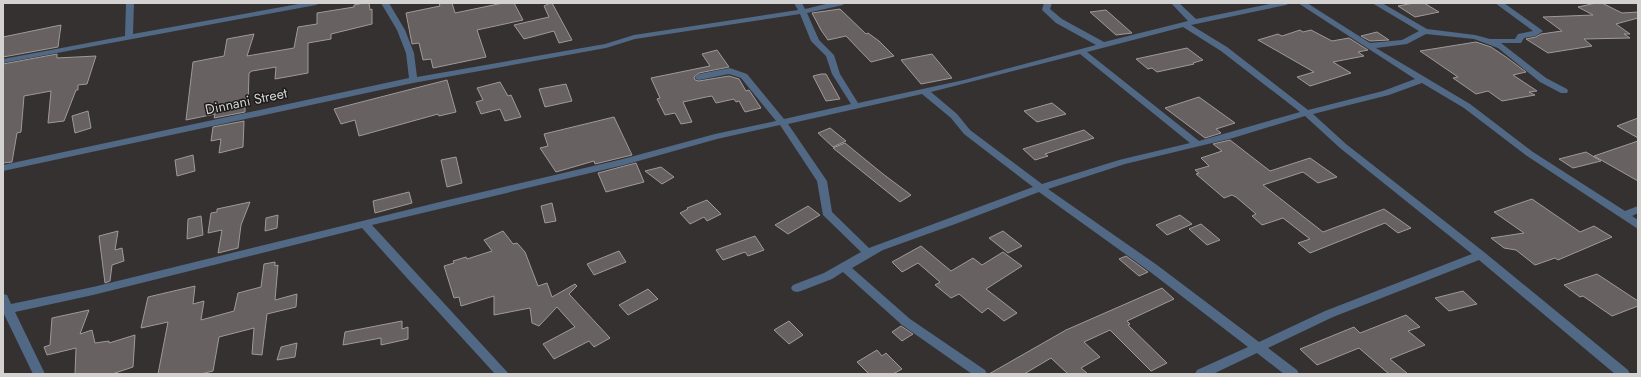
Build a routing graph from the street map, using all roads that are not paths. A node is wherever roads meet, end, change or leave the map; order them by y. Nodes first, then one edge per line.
1 (130, 3) edge
2 (316, 3) edge
3 (385, 3) edge
4 (798, 3) edge
5 (840, 3) edge
6 (1048, 3) edge
7 (1175, 3) edge
8 (1286, 3) edge
9 (1302, 3) edge
10 (1376, 3) edge
11 (1499, 3) edge
12 (801, 12) junction
13 (1189, 23) junction
14 (1425, 31) junction
15 (129, 36) junction
16 (1487, 41) junction
17 (1103, 45) junction
18 (1368, 46) junction
19 (1082, 52) junction
20 (3, 61) edge
21 (699, 77) dead end
22 (413, 80) junction
23 (1422, 80) junction
24 (924, 91) junction
25 (1564, 91) dead end
26 (856, 106) junction
27 (1307, 114) junction
28 (782, 122) junction
29 (1198, 144) junction
30 (3, 168) edge
31 (1040, 188) junction
32 (1638, 208) edge
33 (1624, 216) junction
34 (365, 224) junction
35 (1638, 226) edge
36 (868, 253) junction
37 (1480, 255) junction
38 (844, 267) junction
39 (797, 288) dead end
40 (5, 304) edge
41 (1256, 348) junction
42 (39, 374) edge
43 (503, 374) edge
44 (981, 374) edge
45 (1201, 374) edge
46 (1293, 374) edge
47 (1624, 374) edge

1 - 15 street
2 - 15 street
3 - 22 street
4 - 12 street
5 - 12 street, Dinnani Street
6 - 17 street
7 - 13 street
8 - 13 street
9 - 18 street
10 - 14 street
11 - 16 street
12 - 22 street, Dinnani Street
12 - 26 street
13 - 17 street
13 - 27 street
14 - 16 street
14 - 18 street
15 - 20 street
16 - 25 street
17 - 19 street
18 - 23 street
19 - 24 street
19 - 29 street
21 - 28 street
22 - 30 street, Dinnani Street
23 - 27 street
23 - 33 street
24 - 26 street
24 - 31 street
26 - 28 street
27 - 29 street
27 - 37 street
28 - 34 street
28 - 36 street
29 - 31 street
31 - 36 street
31 - 41 street
32 - 33 street
33 - 35 street
34 - 40 street
34 - 43 street
36 - 38 street
37 - 41 street
37 - 47 street
38 - 39 street
38 - 44 street
40 - 42 street
41 - 45 street
41 - 46 street

